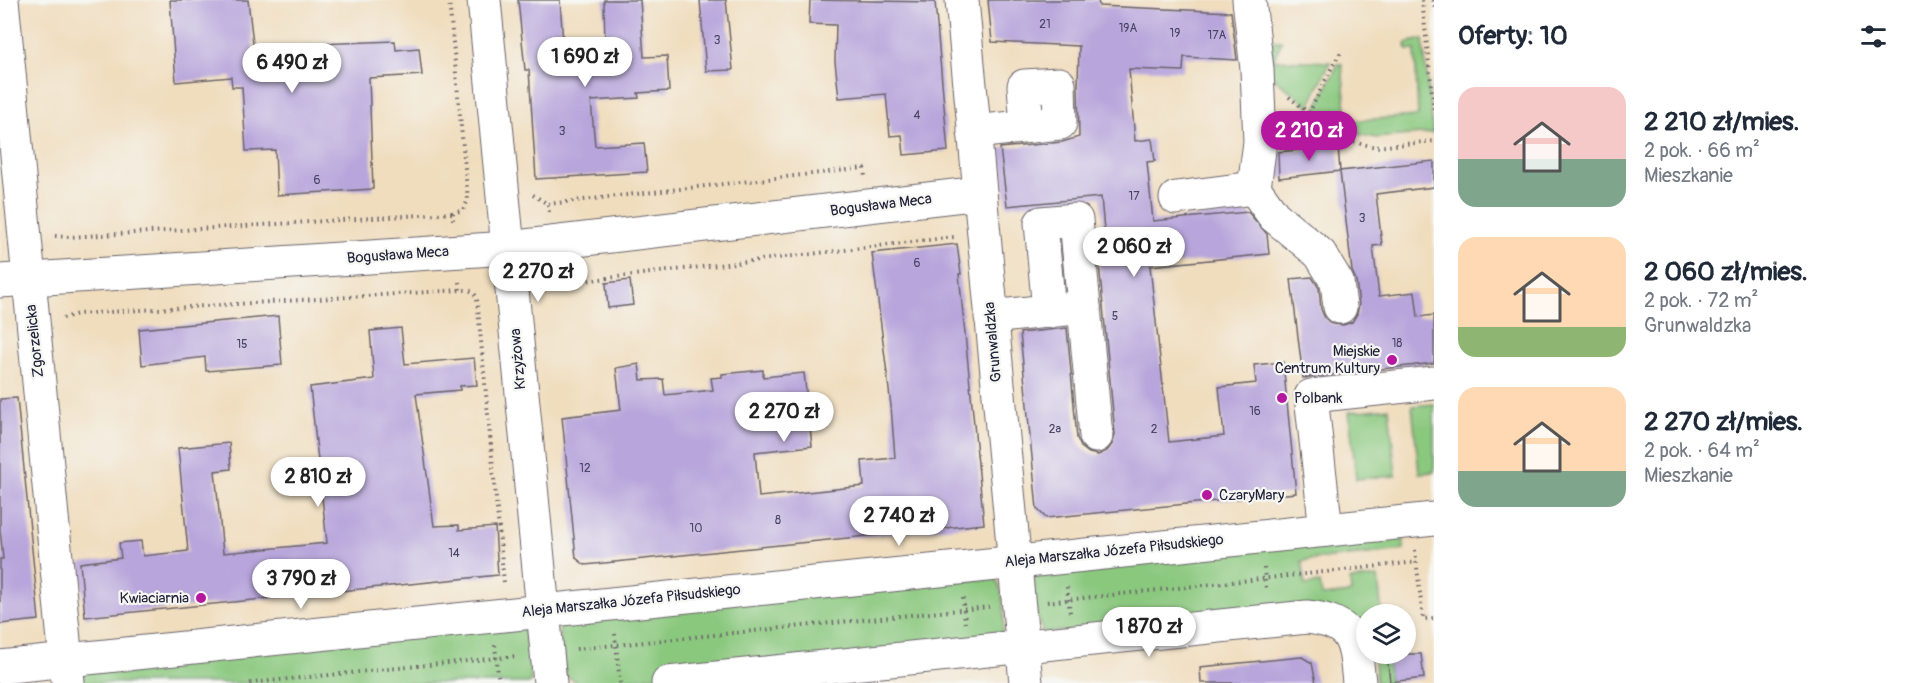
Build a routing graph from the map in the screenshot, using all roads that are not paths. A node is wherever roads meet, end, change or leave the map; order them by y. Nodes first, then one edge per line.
1 (2, 0) edge
2 (484, 0) edge
3 (962, 0) edge
4 (1249, 0) edge
5 (1027, 126) dead end
6 (974, 132) junction
7 (1254, 188) junction
8 (980, 193) junction
9 (1176, 198) dead end
10 (508, 248) junction
11 (14, 279) edge
12 (1084, 307) junction
13 (1340, 307) dead end
14 (1049, 311) junction
15 (991, 317) junction
16 (1434, 383) edge
17 (1096, 436) dead end
18 (1326, 530) junction
19 (1424, 530) edge
20 (1014, 561) junction
21 (542, 610) junction
22 (1022, 646) junction
23 (0, 667) edge
24 (548, 668) edge
25 (67, 672) edge
26 (668, 683) edge
27 (1026, 683) edge
28 (1359, 683) edge

1 - 11 street, Zgorzelicka
2 - 10 street, Krzyżowa
3 - 6 street, Grunwaldzka
4 - 7 street
5 - 6 street
6 - 8 street, Grunwaldzka
7 - 9 street
7 - 13 street
8 - 10 street, Bogusława Meca
8 - 15 street, Grunwaldzka
10 - 11 street, Bogusława Meca
10 - 21 street, Krzyżowa
11 - 25 street, Zgorzelicka
12 - 14 street
12 - 14 street
12 - 17 street
14 - 15 street
15 - 20 street, Grunwaldzka
16 - 18 street
18 - 19 street, Aleja Marszałka Józefa Piłsudskiego
18 - 20 street, Aleja Marszałka Józefa Piłsudskiego
20 - 21 street, Aleja Marszałka Józefa Piłsudskiego
20 - 22 street, Grunwaldzka
21 - 24 street, Krzyżowa
21 - 25 street, Aleja Marszałka Józefa Piłsudskiego
22 - 26 street
22 - 27 street, Grunwaldzka
22 - 28 street
23 - 25 street, Aleja Marszałka Józefa Piłsudskiego

